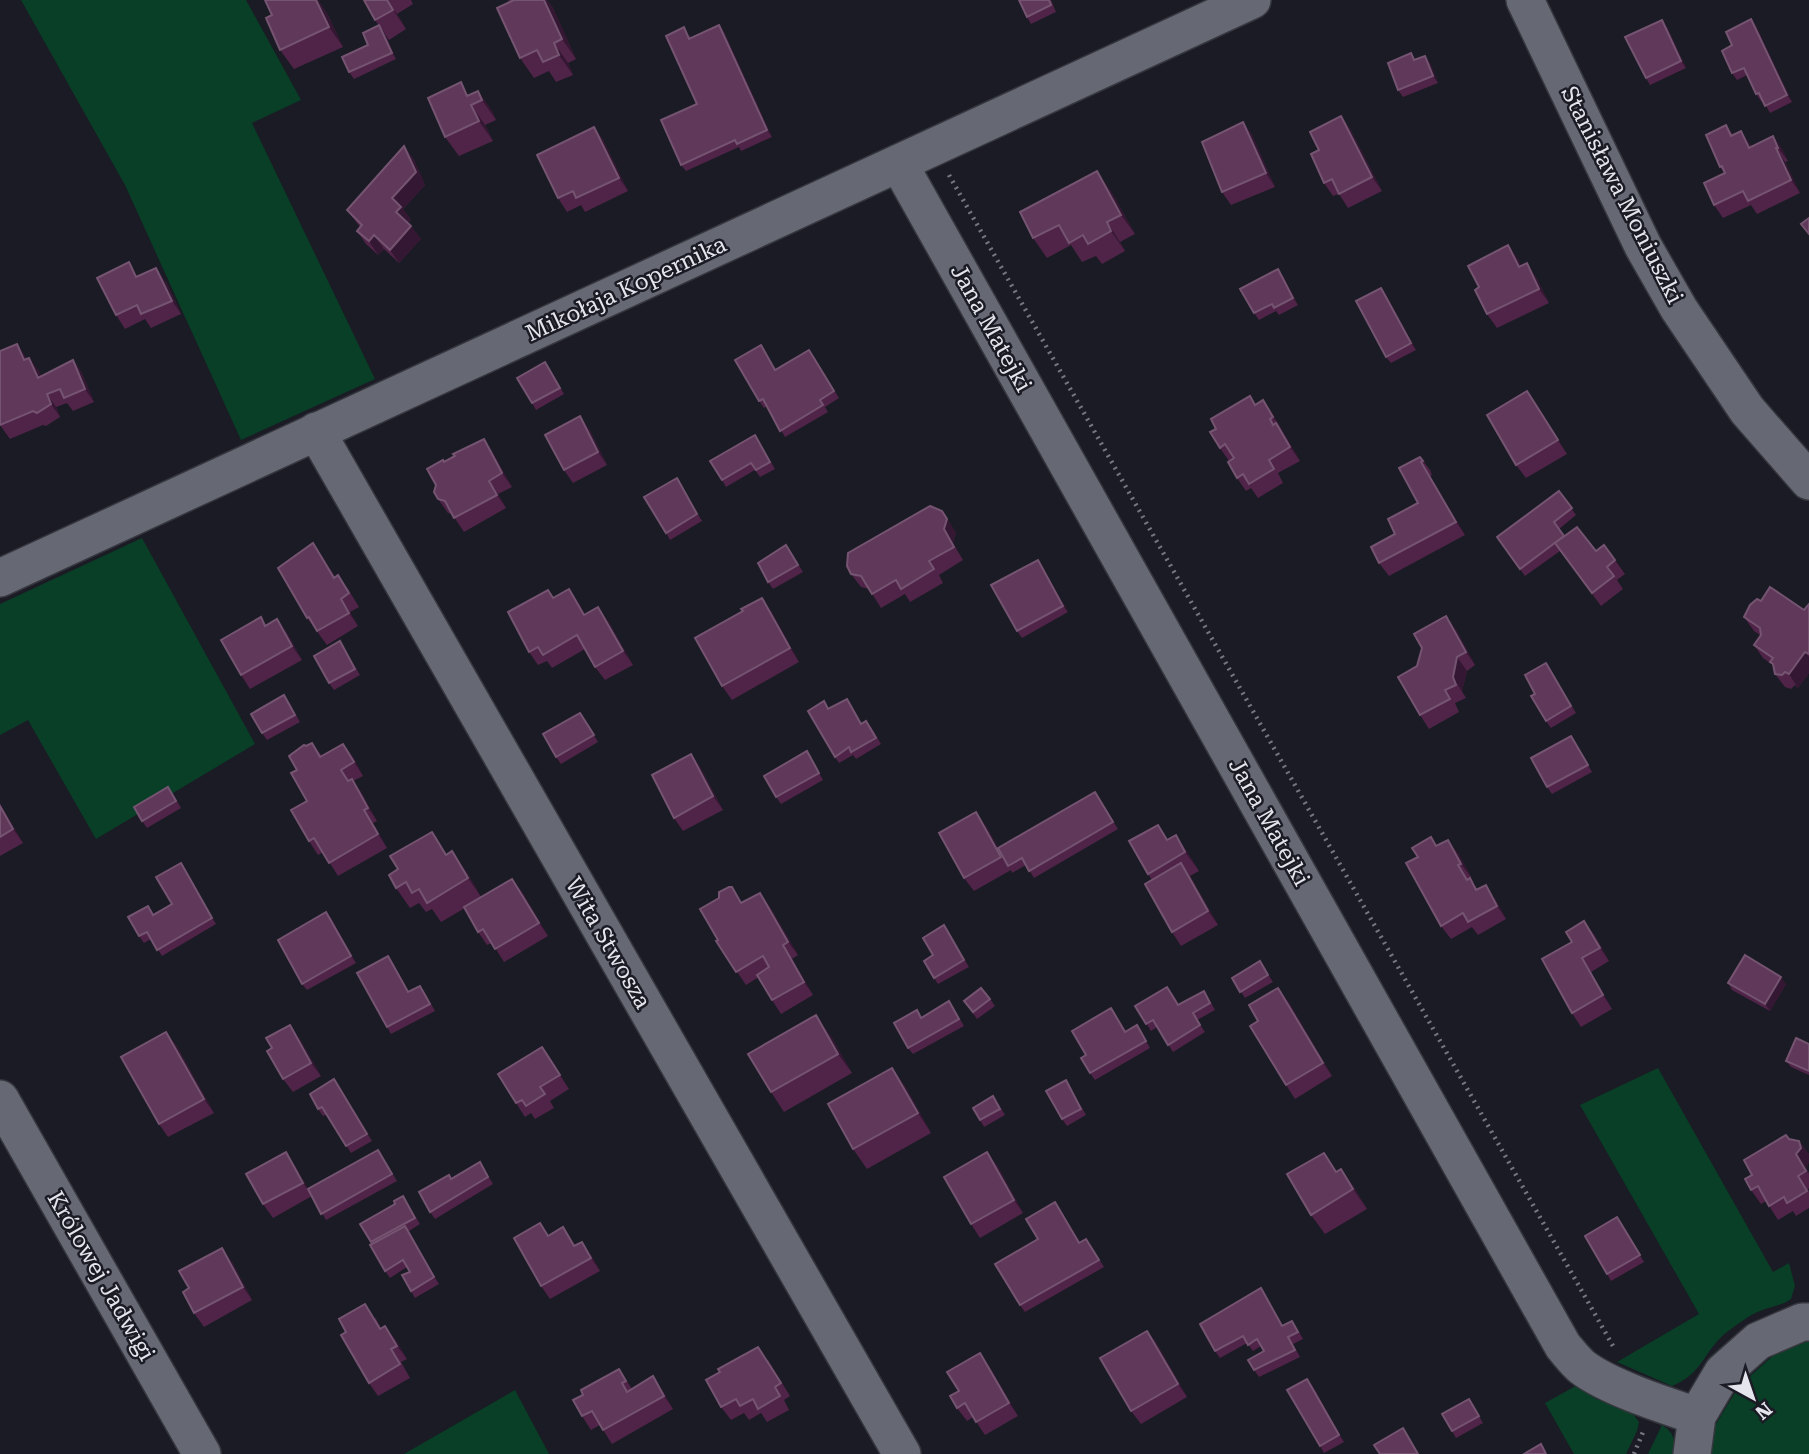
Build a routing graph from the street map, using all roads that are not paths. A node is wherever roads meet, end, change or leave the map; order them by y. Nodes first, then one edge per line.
1 (1252, 0) edge
2 (1525, 0) edge
3 (899, 164) junction
4 (316, 431) junction
5 (1809, 481) edge
6 (0, 578) edge
7 (0, 1099) edge
8 (1809, 1322) edge
9 (1697, 1416) junction
10 (202, 1454) edge
11 (901, 1454) edge
12 (1692, 1454) edge

1 - 3 street, Mikołaja Kopernika
2 - 5 street, Stanisława Moniuszki
3 - 4 street, Mikołaja Kopernika
3 - 9 street, Jana Matejki
4 - 6 street, Mikołaja Kopernika
4 - 11 street, Wita Stwosza
7 - 10 street, Królowej Jadwigi
8 - 9 street
9 - 12 street

